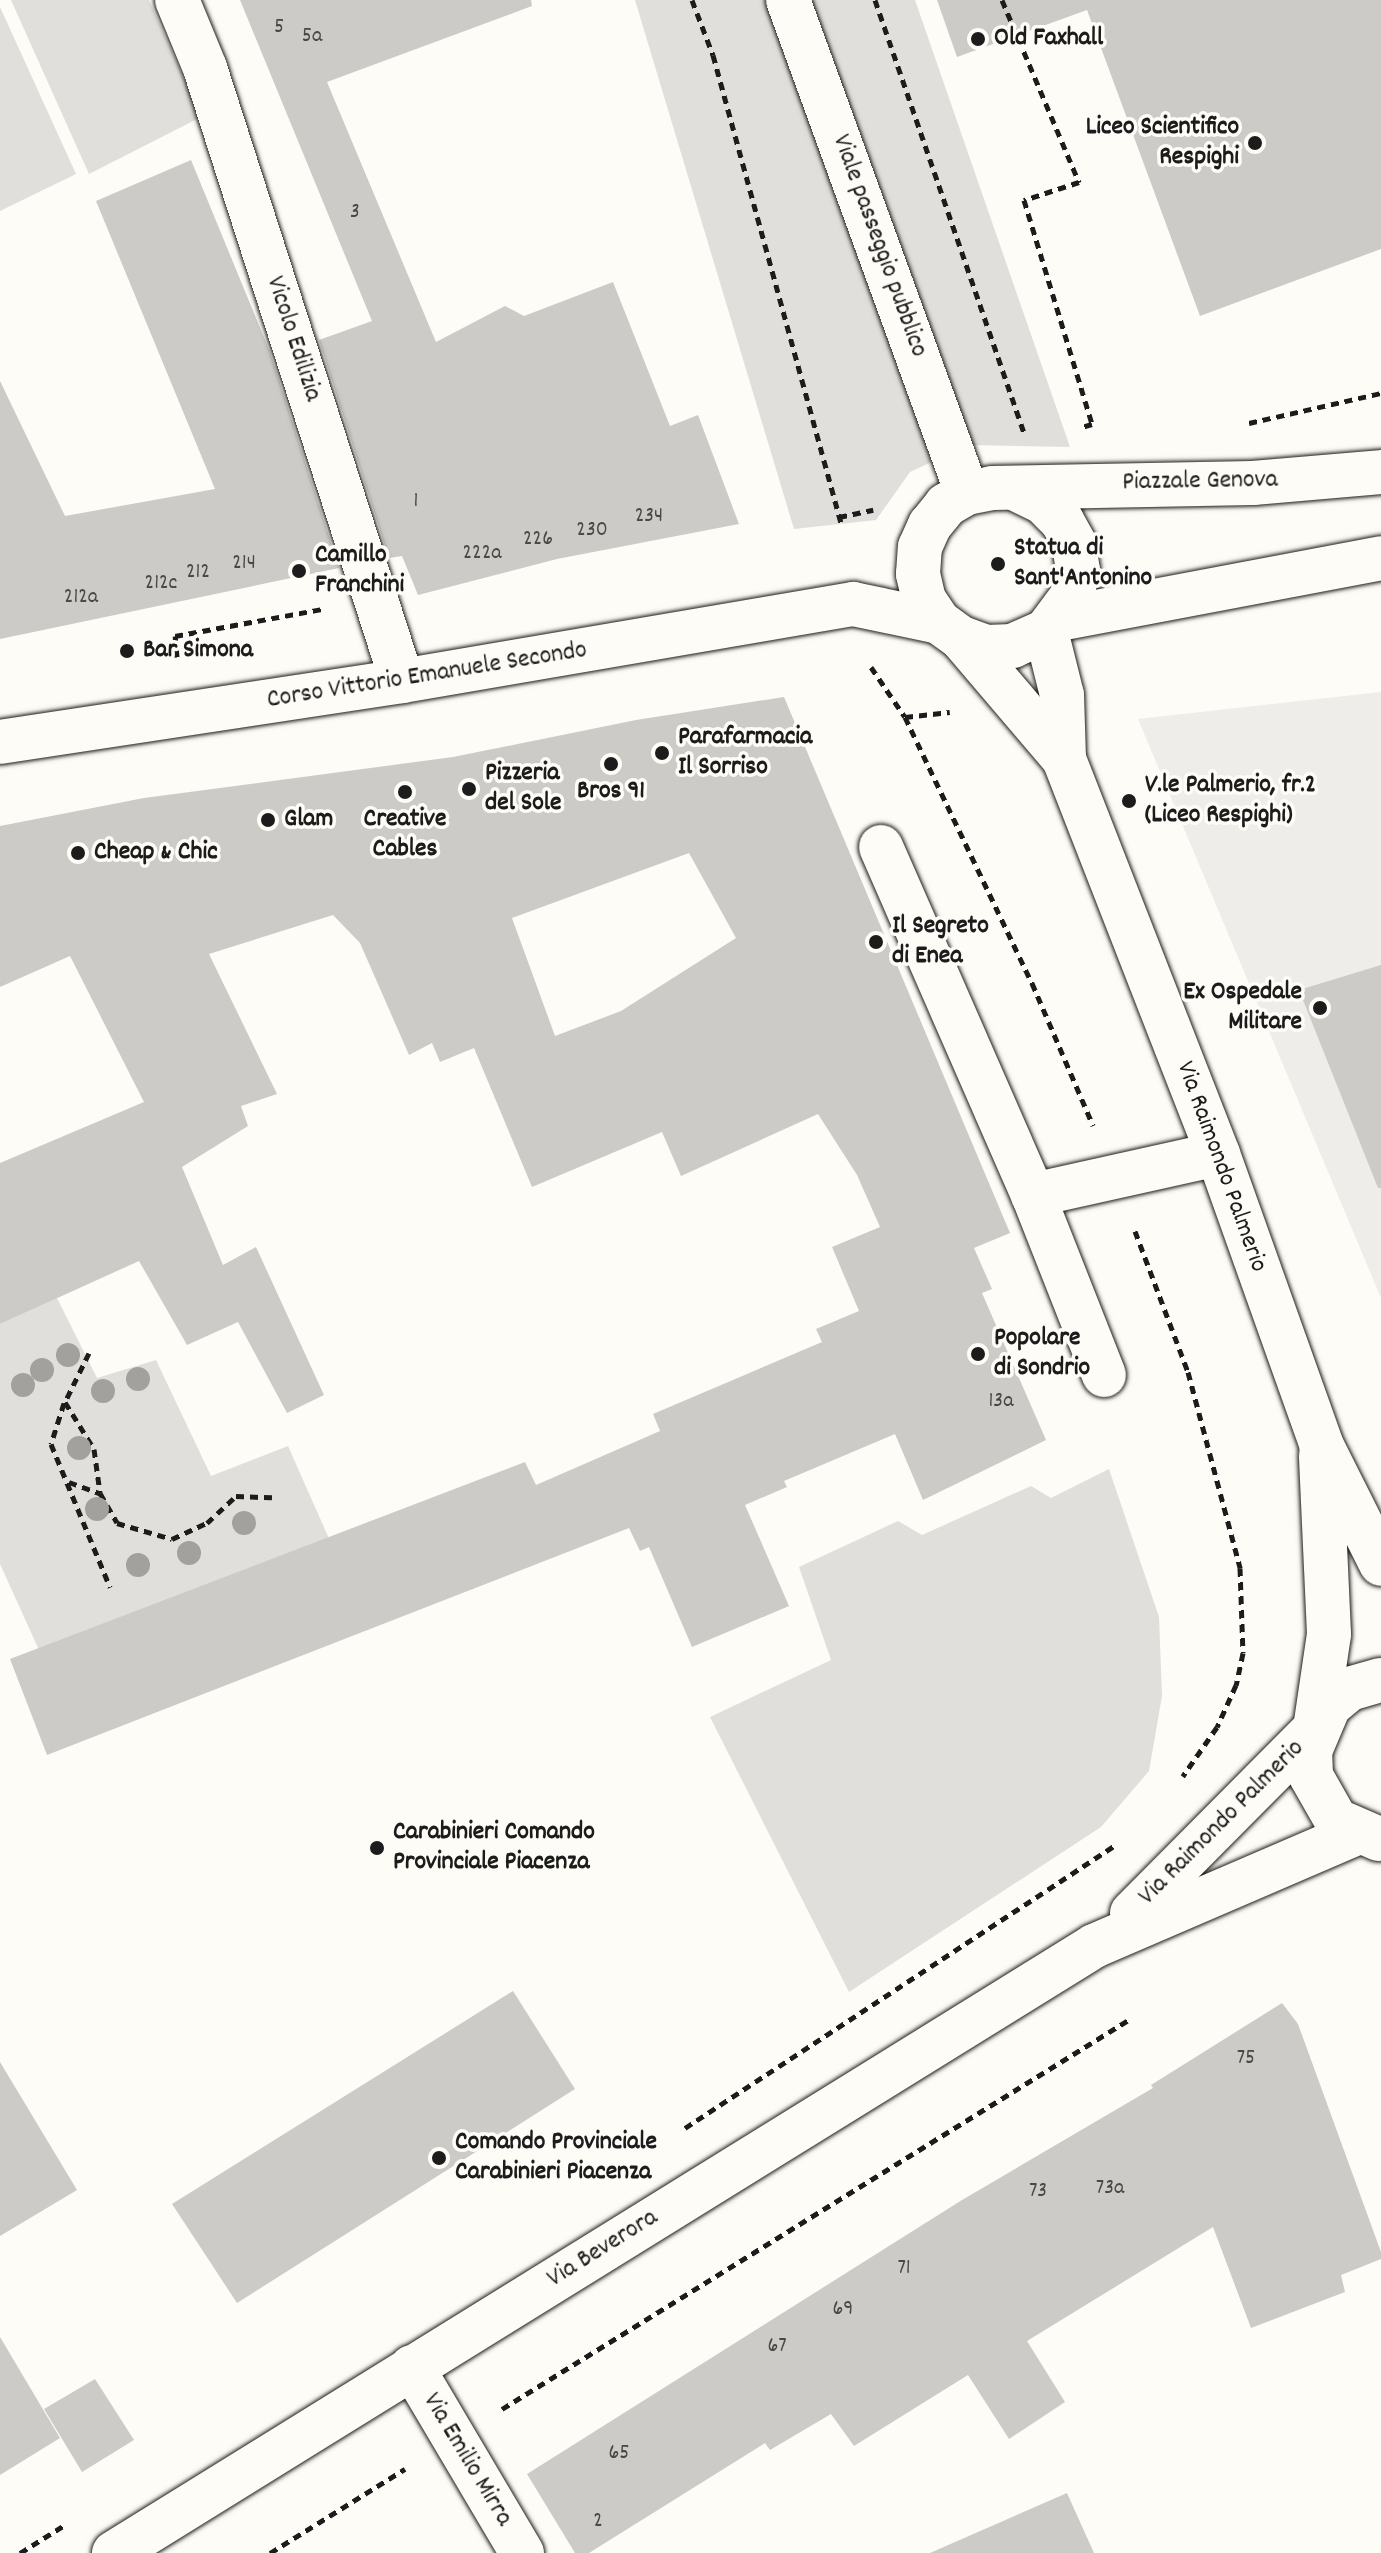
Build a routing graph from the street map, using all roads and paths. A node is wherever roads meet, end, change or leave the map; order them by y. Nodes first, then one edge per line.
1 (177, 0) edge
2 (692, 0) edge
3 (788, 0) edge
4 (875, 0) edge
5 (1002, 0) edge
6 (1066, 431) dead end
7 (1027, 441) dead end
8 (1381, 472) edge
9 (1018, 490) junction
10 (967, 493) junction
11 (874, 509) dead end
12 (839, 517) junction
13 (842, 527) dead end
14 (920, 547) junction
15 (1381, 558) edge
16 (853, 604) junction
17 (1052, 625) junction
18 (950, 630) junction
19 (868, 662) dead end
20 (402, 681) junction
21 (960, 711) dead end
22 (0, 742) edge
23 (1064, 759) junction
24 (881, 847) dead end
25 (1218, 1154) junction
26 (1033, 1195) junction
27 (89, 1353) dead end
28 (1104, 1375) dead end
29 (65, 1402) junction
30 (1321, 1444) junction
31 (68, 1482) junction
32 (100, 1493) junction
33 (272, 1497) dead end
34 (1381, 1564) edge
35 (110, 1587) dead end
36 (1381, 1680) edge
37 (1315, 1729) junction
38 (1369, 1836) edge
39 (1094, 1946) junction
40 (1130, 2019) dead end
41 (412, 2367) junction
42 (454, 2439) junction
43 (114, 2553) edge
44 (270, 2553) edge
45 (522, 2553) edge

1 - 20 street, Vicolo Edilizia
2 - 12 path
3 - 10 street, Viale passeggio pubblico
4 - 7 path
5 - 6 path
8 - 9 street, Piazzale Genova
9 - 10 street, Piazzale Genova
9 - 17 street
10 - 14 street
11 - 12 path
12 - 13 path
14 - 16 street
14 - 18 street
15 - 17 street
16 - 18 street, Corso Vittorio Emanuele Secondo
16 - 20 street, Corso Vittorio Emanuele Secondo
17 - 18 street
17 - 23 street, Via Raimondo Palmerio
18 - 23 street, Via Raimondo Palmerio
19 - 21 path
20 - 22 street, Corso Vittorio Emanuele Secondo
23 - 25 street, Via Raimondo Palmerio
24 - 26 street
25 - 26 street
25 - 30 street, Via Raimondo Palmerio
26 - 28 street
27 - 29 path
29 - 31 path
29 - 32 path
30 - 34 street, Via Raimondo Palmerio
30 - 37 street, Via Raimondo Palmerio
31 - 32 path
31 - 35 path
32 - 33 path
36 - 37 street
37 - 38 street
37 - 39 street, Via Raimondo Palmerio
38 - 39 street
39 - 41 street, Via Beverora
40 - 42 path
41 - 42 street, Via Emilio Mirra
41 - 43 street, Via Beverora
42 - 44 path
42 - 45 street, Via Emilio Mirra

